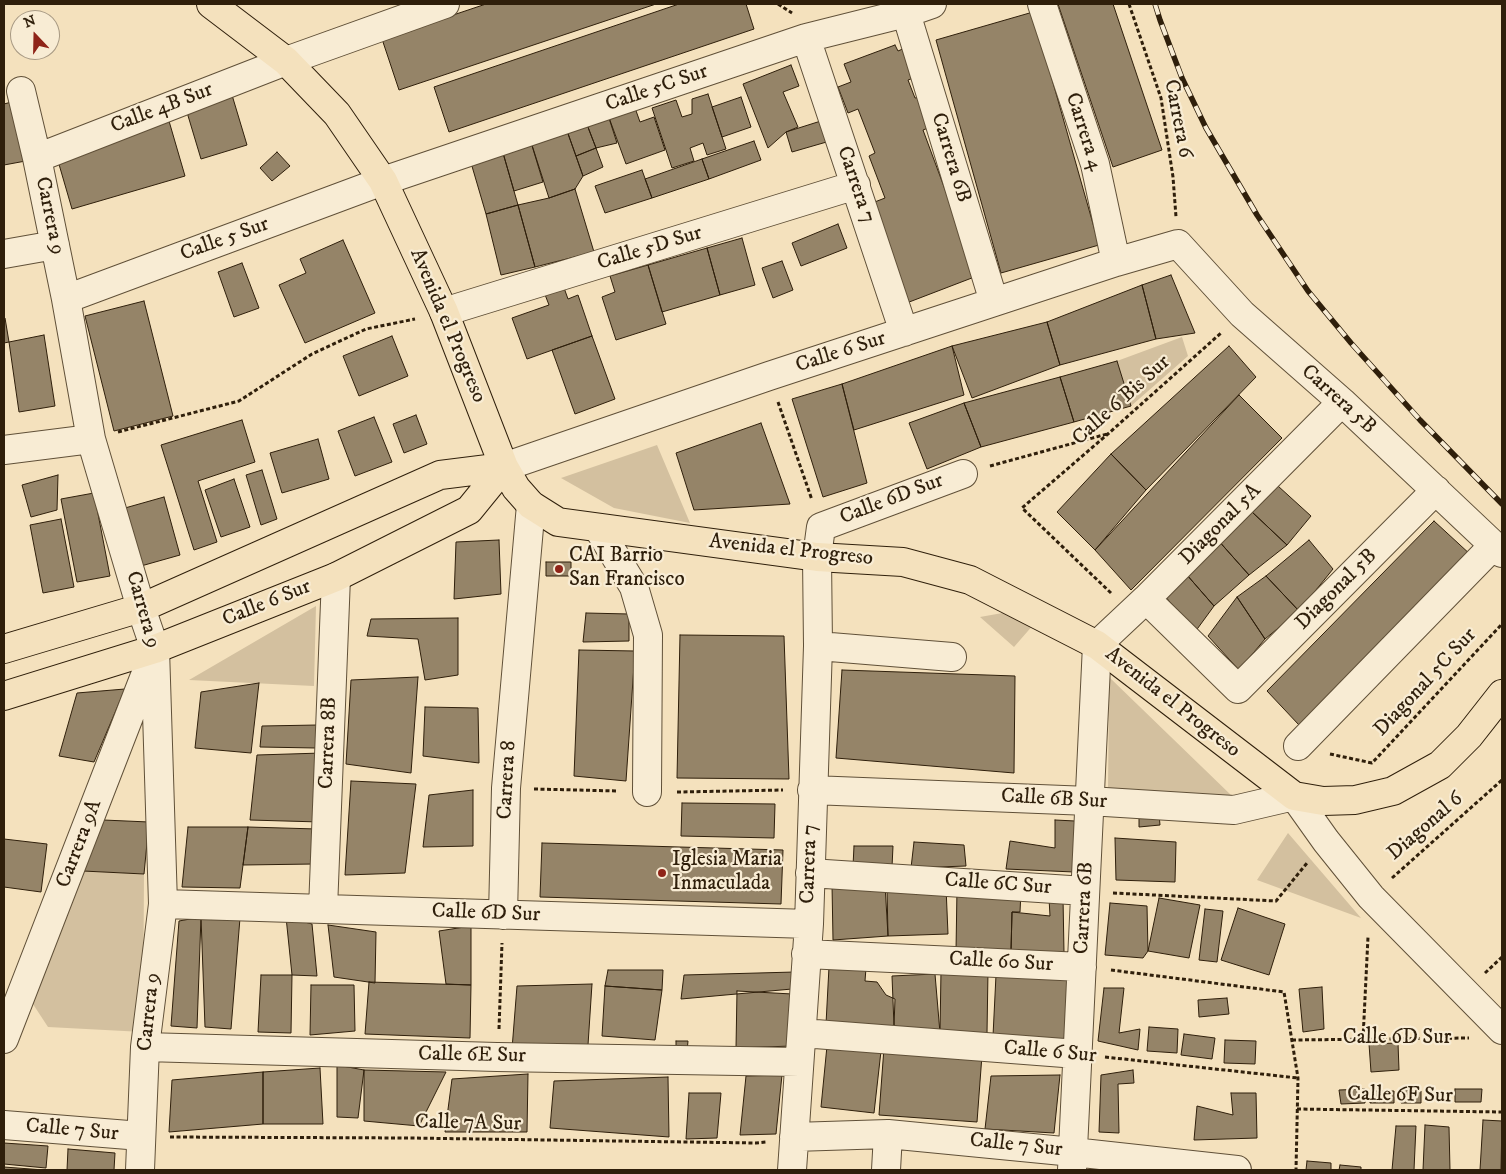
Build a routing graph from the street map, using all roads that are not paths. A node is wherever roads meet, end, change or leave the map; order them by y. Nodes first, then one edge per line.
1 (211, 4) edge
2 (445, 4) edge
3 (932, 4) edge
4 (1042, 4) edge
5 (906, 13) junction
6 (806, 38) junction
7 (286, 61) junction
8 (21, 91) dead end
9 (37, 158) junction
10 (383, 181) junction
11 (856, 185) junction
12 (1178, 244) joint
13 (55, 245) junction
14 (4, 254) edge
15 (1116, 262) junction
16 (66, 299) junction
17 (994, 302) junction
18 (444, 312) junction
19 (904, 332) junction
20 (1342, 402) junction
21 (90, 440) junction
22 (4, 450) edge
23 (504, 467) junction
24 (962, 474) road end
25 (1436, 490) junction
26 (530, 504) junction
27 (598, 528) junction
28 (1498, 549) edge
29 (817, 557) junction
30 (336, 577) junction
31 (1139, 606) junction
32 (141, 608) junction
33 (1097, 645) junction
34 (818, 646) junction
35 (4, 649) edge
36 (156, 649) junction
37 (952, 657) dead end
38 (1502, 694) edge
39 (4, 696) edge
40 (1298, 746) road end
41 (812, 790) junction
42 (647, 792) dead end
43 (1294, 796) junction
44 (1090, 802) junction
45 (810, 873) junction
46 (1085, 891) junction
47 (163, 904) junction
48 (324, 909) junction
49 (503, 915) junction
50 (809, 924) junction
51 (806, 954) junction
52 (1082, 966) junction
53 (1502, 1030) edge
54 (802, 1033) junction
55 (4, 1039) edge
56 (145, 1047) junction
57 (1077, 1054) junction
58 (799, 1062) junction
59 (4, 1125) edge
60 (888, 1134) junction
61 (141, 1136) junction
62 (794, 1137) junction
63 (1073, 1161) edge
64 (140, 1170) edge
65 (792, 1170) edge
66 (886, 1170) edge
67 (1237, 1170) edge

1 - 7 main road, Avenida el Progreso
2 - 7 street, Calle 4B Sur
3 - 5 street, Calle 5C Sur
4 - 15 street, Carrera 4
5 - 6 street, Calle 5C Sur
5 - 17 street, Carrera 6B
6 - 10 street, Calle 5C Sur
6 - 11 street, Carrera 7
7 - 9 street, Calle 4B Sur
7 - 10 main road, Avenida el Progreso
8 - 9 street, Carrera 9
9 - 13 street, Carrera 9
10 - 16 street, Calle 5 Sur
10 - 18 main road, Avenida el Progreso
11 - 18 street, Calle 5D Sur
11 - 19 street, Carrera 7
12 - 15 street, Calle 6 Sur
12 - 20 street, Carrera 5B
13 - 14 street
13 - 16 street, Carrera 9
15 - 17 street, Calle 6 Sur
16 - 21 street, Carrera 9
17 - 19 street, Calle 6 Sur
18 - 23 main road, Avenida el Progreso
19 - 23 street, Calle 6 Sur
20 - 25 street, Carrera 5B
20 - 31 street, Diagonal 5A
21 - 22 street
21 - 32 street, Carrera 9
23 - 26 main road, Avenida el Progreso
23 - 30 main road, Calle 6 Sur
23 - 32 main road, Calle 6 Sur
24 - 29 street, Calle 6D Sur
25 - 28 street, Carrera 5B
25 - 31 street, Diagonal 5B
26 - 27 main road, Avenida el Progreso
26 - 49 street, Carrera 8
27 - 29 main road, Avenida el Progreso
27 - 42 street
28 - 40 street
29 - 33 main road, Avenida el Progreso
29 - 34 street, Carrera 7
30 - 36 main road, Calle 6 Sur
30 - 48 street, Carrera 8B
31 - 33 street, Diagonal 5A
32 - 35 main road, Calle 6 Sur
32 - 36 street, Carrera 9
33 - 43 main road, Avenida el Progreso
33 - 44 street, Carrera 6B
34 - 37 street
34 - 41 street, Carrera 7
36 - 39 main road, Calle 6 Sur
36 - 47 street, Carrera 9
36 - 55 street, Carrera 9A
38 - 43 main road, Avenida el Progreso
41 - 44 street, Calle 6B Sur
41 - 45 street, Carrera 7
43 - 44 street, Calle 6B Sur
43 - 53 street, Avenida el Progreso
44 - 46 street, Carrera 6B
45 - 46 street, Calle 6C Sur
45 - 50 street, Carrera 7
46 - 52 street, Carrera 6B
47 - 48 street, Calle 6D Sur
47 - 56 street, Carrera 9
48 - 49 street, Calle 6D Sur
49 - 50 street, Calle 6D Sur
50 - 51 street, Carrera 7
51 - 52 street, Calle 60 Sur
51 - 54 street, Carrera 7
52 - 57 street, Carrera 6B
54 - 57 street, Calle 6 Sur
54 - 58 street, Carrera 7
56 - 58 street, Calle 6E Sur
56 - 61 street, Carrera 9
57 - 63 street, Carrera 6B
58 - 62 street, Carrera 7
59 - 61 street, Calle 7 Sur
60 - 62 street, Calle 7 Sur
60 - 63 street, Calle 7 Sur
60 - 66 street
61 - 64 street, Carrera 9
62 - 65 street, Carrera 7
63 - 67 street, Calle 7 Sur

